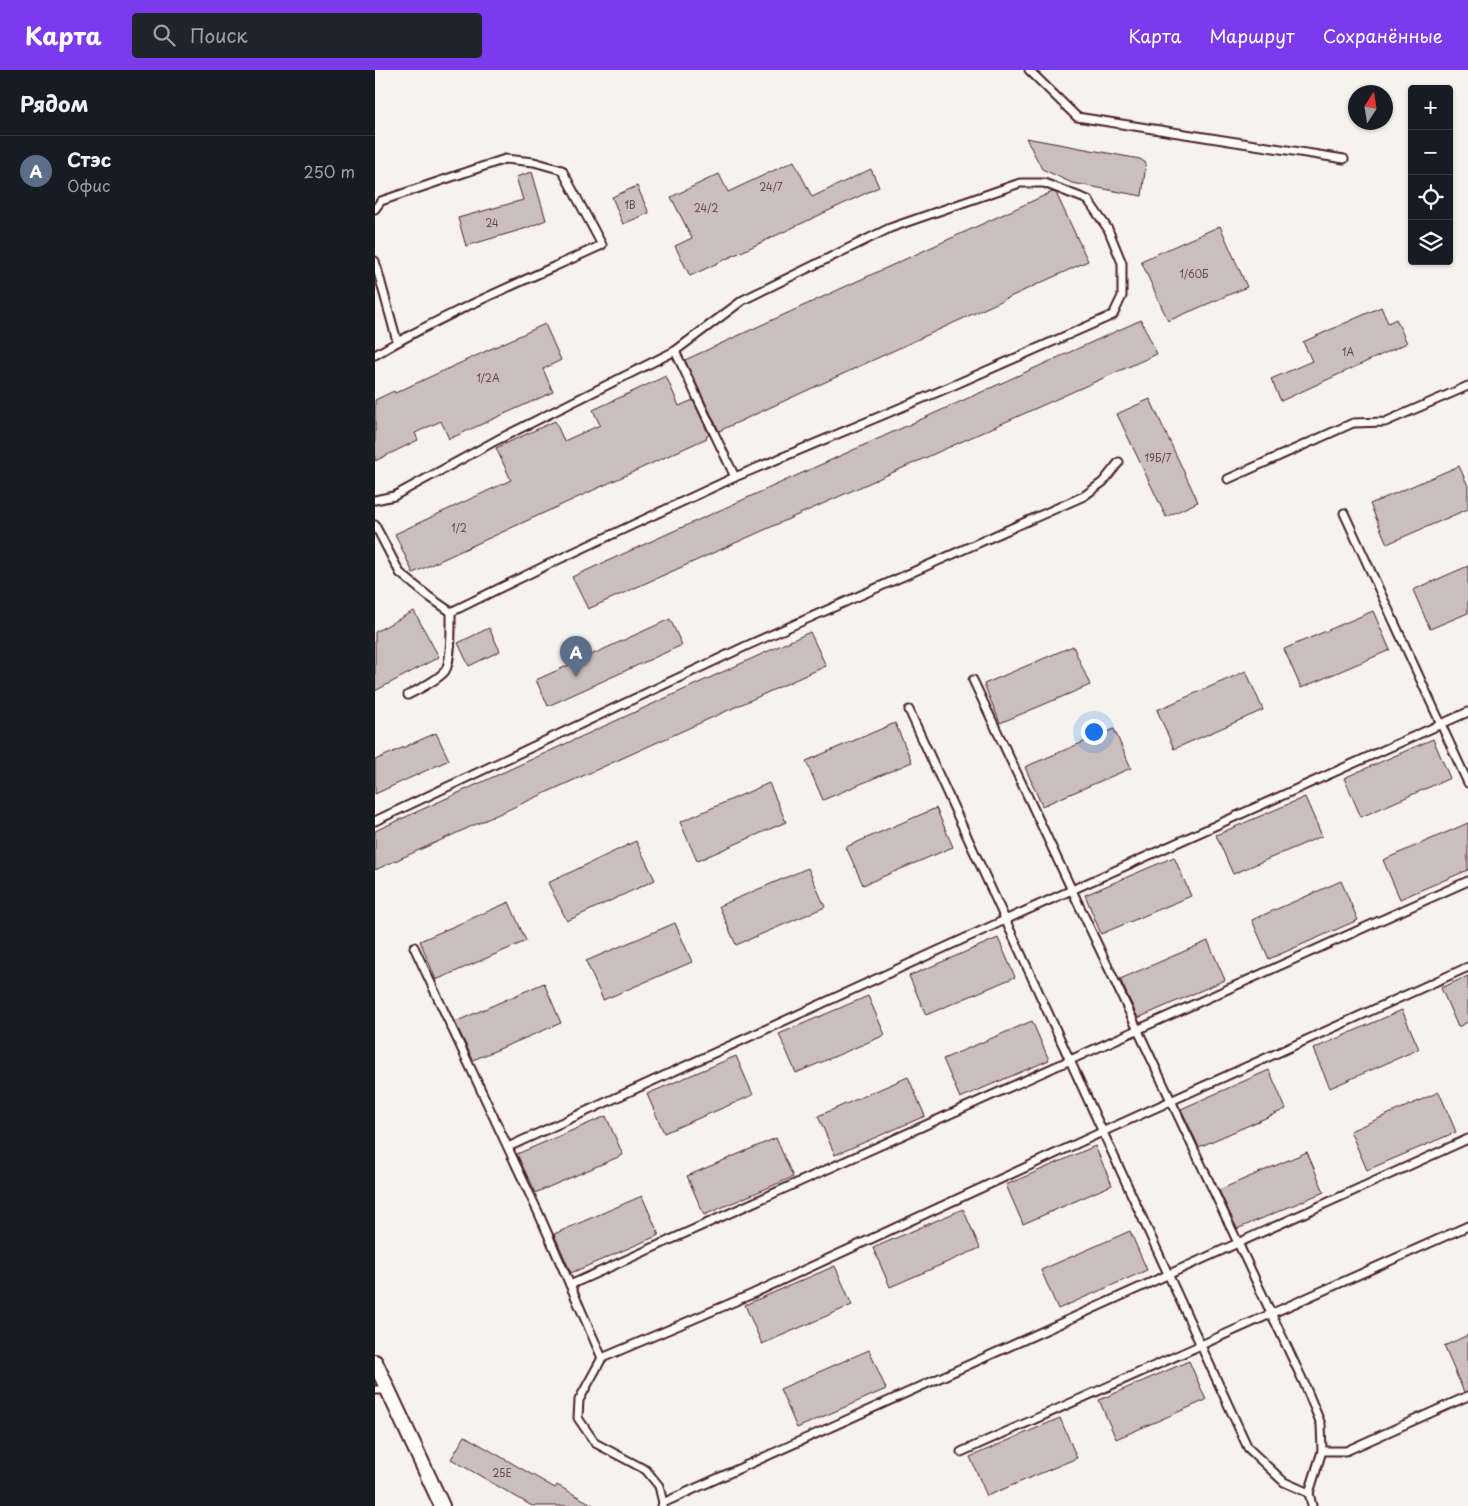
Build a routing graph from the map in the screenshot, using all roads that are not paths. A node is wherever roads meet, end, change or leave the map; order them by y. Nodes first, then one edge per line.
1 (1029, 70) edge
2 (1344, 159) dead end
3 (375, 209) edge
4 (375, 261) edge
5 (397, 341) junction
6 (675, 351) junction
7 (375, 354) edge
8 (1468, 386) edge
9 (1119, 462) dead end
10 (735, 477) junction
11 (1228, 480) dead end
12 (375, 500) edge
13 (1344, 514) dead end
14 (375, 525) edge
15 (451, 612) junction
16 (973, 680) dead end
17 (408, 695) dead end
18 (909, 710) dead end
19 (1468, 712) edge
20 (1441, 724) junction
21 (1468, 782) edge
22 (375, 821) edge
23 (1468, 881) edge
24 (1072, 891) junction
25 (1005, 920) junction
26 (414, 947) dead end
27 (1468, 968) edge
28 (1138, 1030) junction
29 (1070, 1061) junction
30 (1171, 1101) junction
31 (1102, 1132) junction
32 (1468, 1139) edge
33 (508, 1148) junction
34 (1468, 1226) edge
35 (1238, 1242) junction
36 (1168, 1275) junction
37 (570, 1286) junction
38 (1271, 1314) junction
39 (1200, 1345) junction
40 (602, 1358) junction
41 (375, 1362) edge
42 (381, 1390) edge
43 (1468, 1396) edge
44 (1322, 1451) junction
45 (961, 1452) dead end
46 (1309, 1493) junction
47 (663, 1504) edge
48 (442, 1506) edge
49 (1312, 1506) edge

1 - 2 lane
3 - 5 lane
4 - 5 lane
5 - 7 lane
6 - 10 lane
6 - 10 lane
6 - 12 lane
8 - 11 lane
9 - 22 lane
10 - 15 lane
13 - 20 lane
14 - 15 lane
15 - 17 lane
16 - 24 lane
18 - 25 lane
19 - 20 lane
20 - 21 lane
20 - 24 lane
23 - 28 lane
24 - 25 lane
24 - 28 lane
25 - 29 lane
25 - 33 lane
26 - 33 lane
27 - 30 lane
28 - 29 lane
28 - 30 lane
29 - 31 lane
29 - 37 lane
30 - 31 lane
30 - 35 lane
31 - 36 lane
31 - 40 lane
32 - 35 lane
33 - 37 lane
34 - 38 lane
35 - 36 lane
35 - 38 lane
36 - 39 lane
36 - 47 lane
37 - 40 lane
38 - 39 lane
38 - 44 lane
39 - 45 lane
39 - 46 lane
40 - 47 lane
41 - 42 street
42 - 48 street
43 - 44 lane
44 - 46 lane
46 - 49 lane

